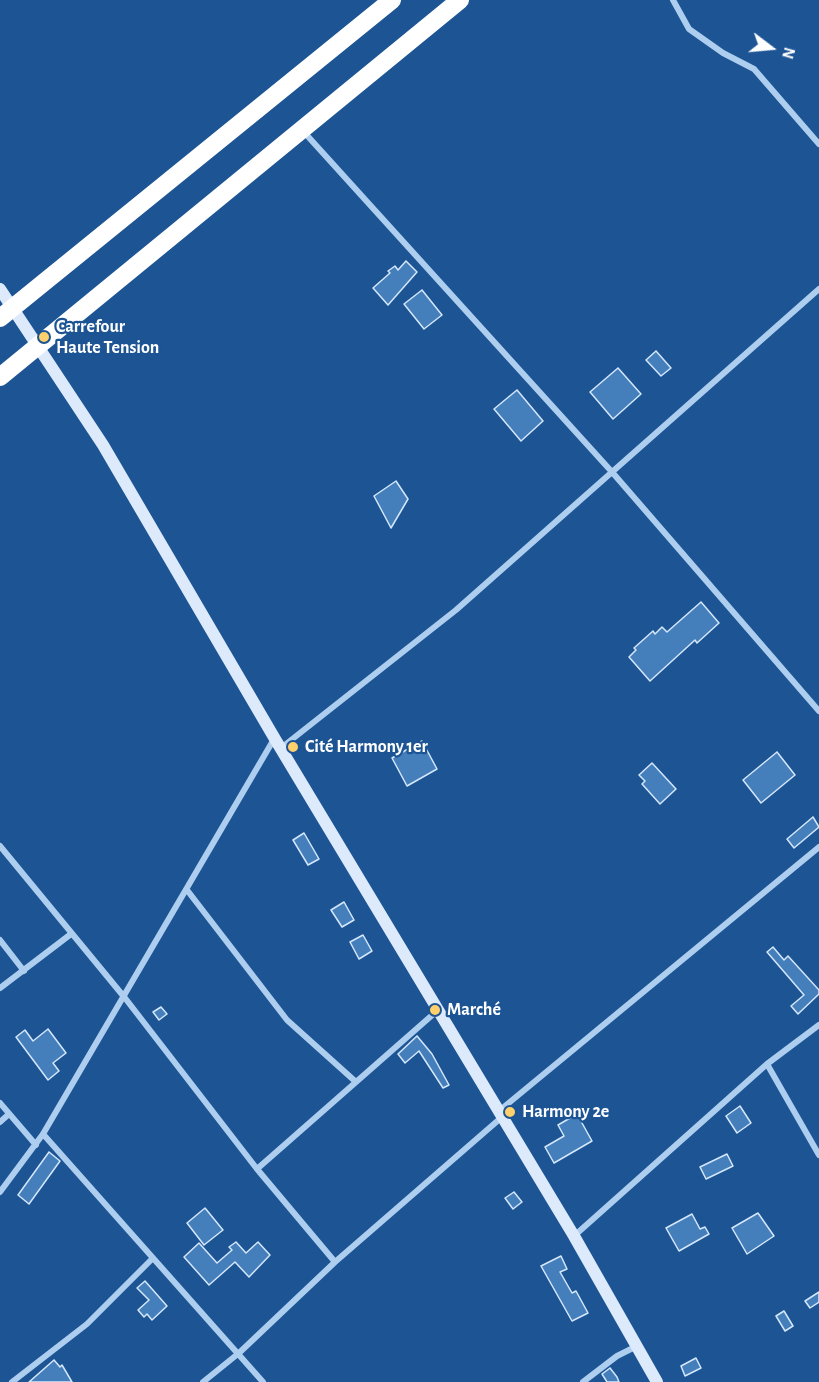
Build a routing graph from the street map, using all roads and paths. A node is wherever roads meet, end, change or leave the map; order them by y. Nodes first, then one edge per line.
1 (392, 0) edge
2 (460, 0) edge
3 (673, 0) edge
4 (301, 130) junction
5 (819, 144) edge
6 (0, 289) edge
7 (819, 289) edge
8 (7, 313) edge
9 (38, 346) junction
10 (0, 377) edge
11 (612, 472) junction
12 (819, 711) edge
13 (277, 743) junction
14 (0, 846) edge
15 (819, 847) edge
16 (187, 890) junction
17 (71, 934) junction
18 (0, 940) edge
19 (24, 971) junction
20 (0, 988) edge
21 (125, 998) junction
22 (439, 1010) junction
23 (819, 1025) edge
24 (767, 1064) junction
25 (356, 1082) junction
26 (0, 1103) edge
27 (9, 1114) junction
28 (500, 1114) junction
29 (0, 1122) edge
30 (44, 1134) junction
31 (36, 1144) junction
32 (819, 1155) edge
33 (257, 1169) junction
34 (0, 1192) edge
35 (574, 1236) junction
36 (152, 1259) junction
37 (335, 1262) junction
38 (635, 1347) junction
39 (239, 1353) junction
40 (12, 1382) edge
41 (202, 1382) edge
42 (263, 1382) edge
43 (583, 1382) edge
44 (657, 1382) edge

1 - 8 highway
2 - 4 highway
3 - 5 street
4 - 9 highway
4 - 11 street
6 - 8 street
7 - 11 street
8 - 9 street
9 - 10 highway
9 - 13 street
11 - 12 street
11 - 13 street
13 - 16 street
13 - 22 street
14 - 17 street
15 - 28 street
16 - 21 street
16 - 25 street
17 - 19 street
17 - 21 street
18 - 19 street
19 - 20 street
21 - 30 street
21 - 33 street
22 - 25 street
22 - 28 street
23 - 24 street
24 - 32 street
24 - 35 street
25 - 33 street
26 - 27 street
27 - 29 street
27 - 31 street
28 - 35 street
28 - 37 street
30 - 31 street
30 - 36 street
31 - 34 street
33 - 37 street
35 - 38 street
36 - 39 street
36 - 40 street
37 - 39 street
38 - 43 street
38 - 44 street
39 - 41 street
39 - 42 street

